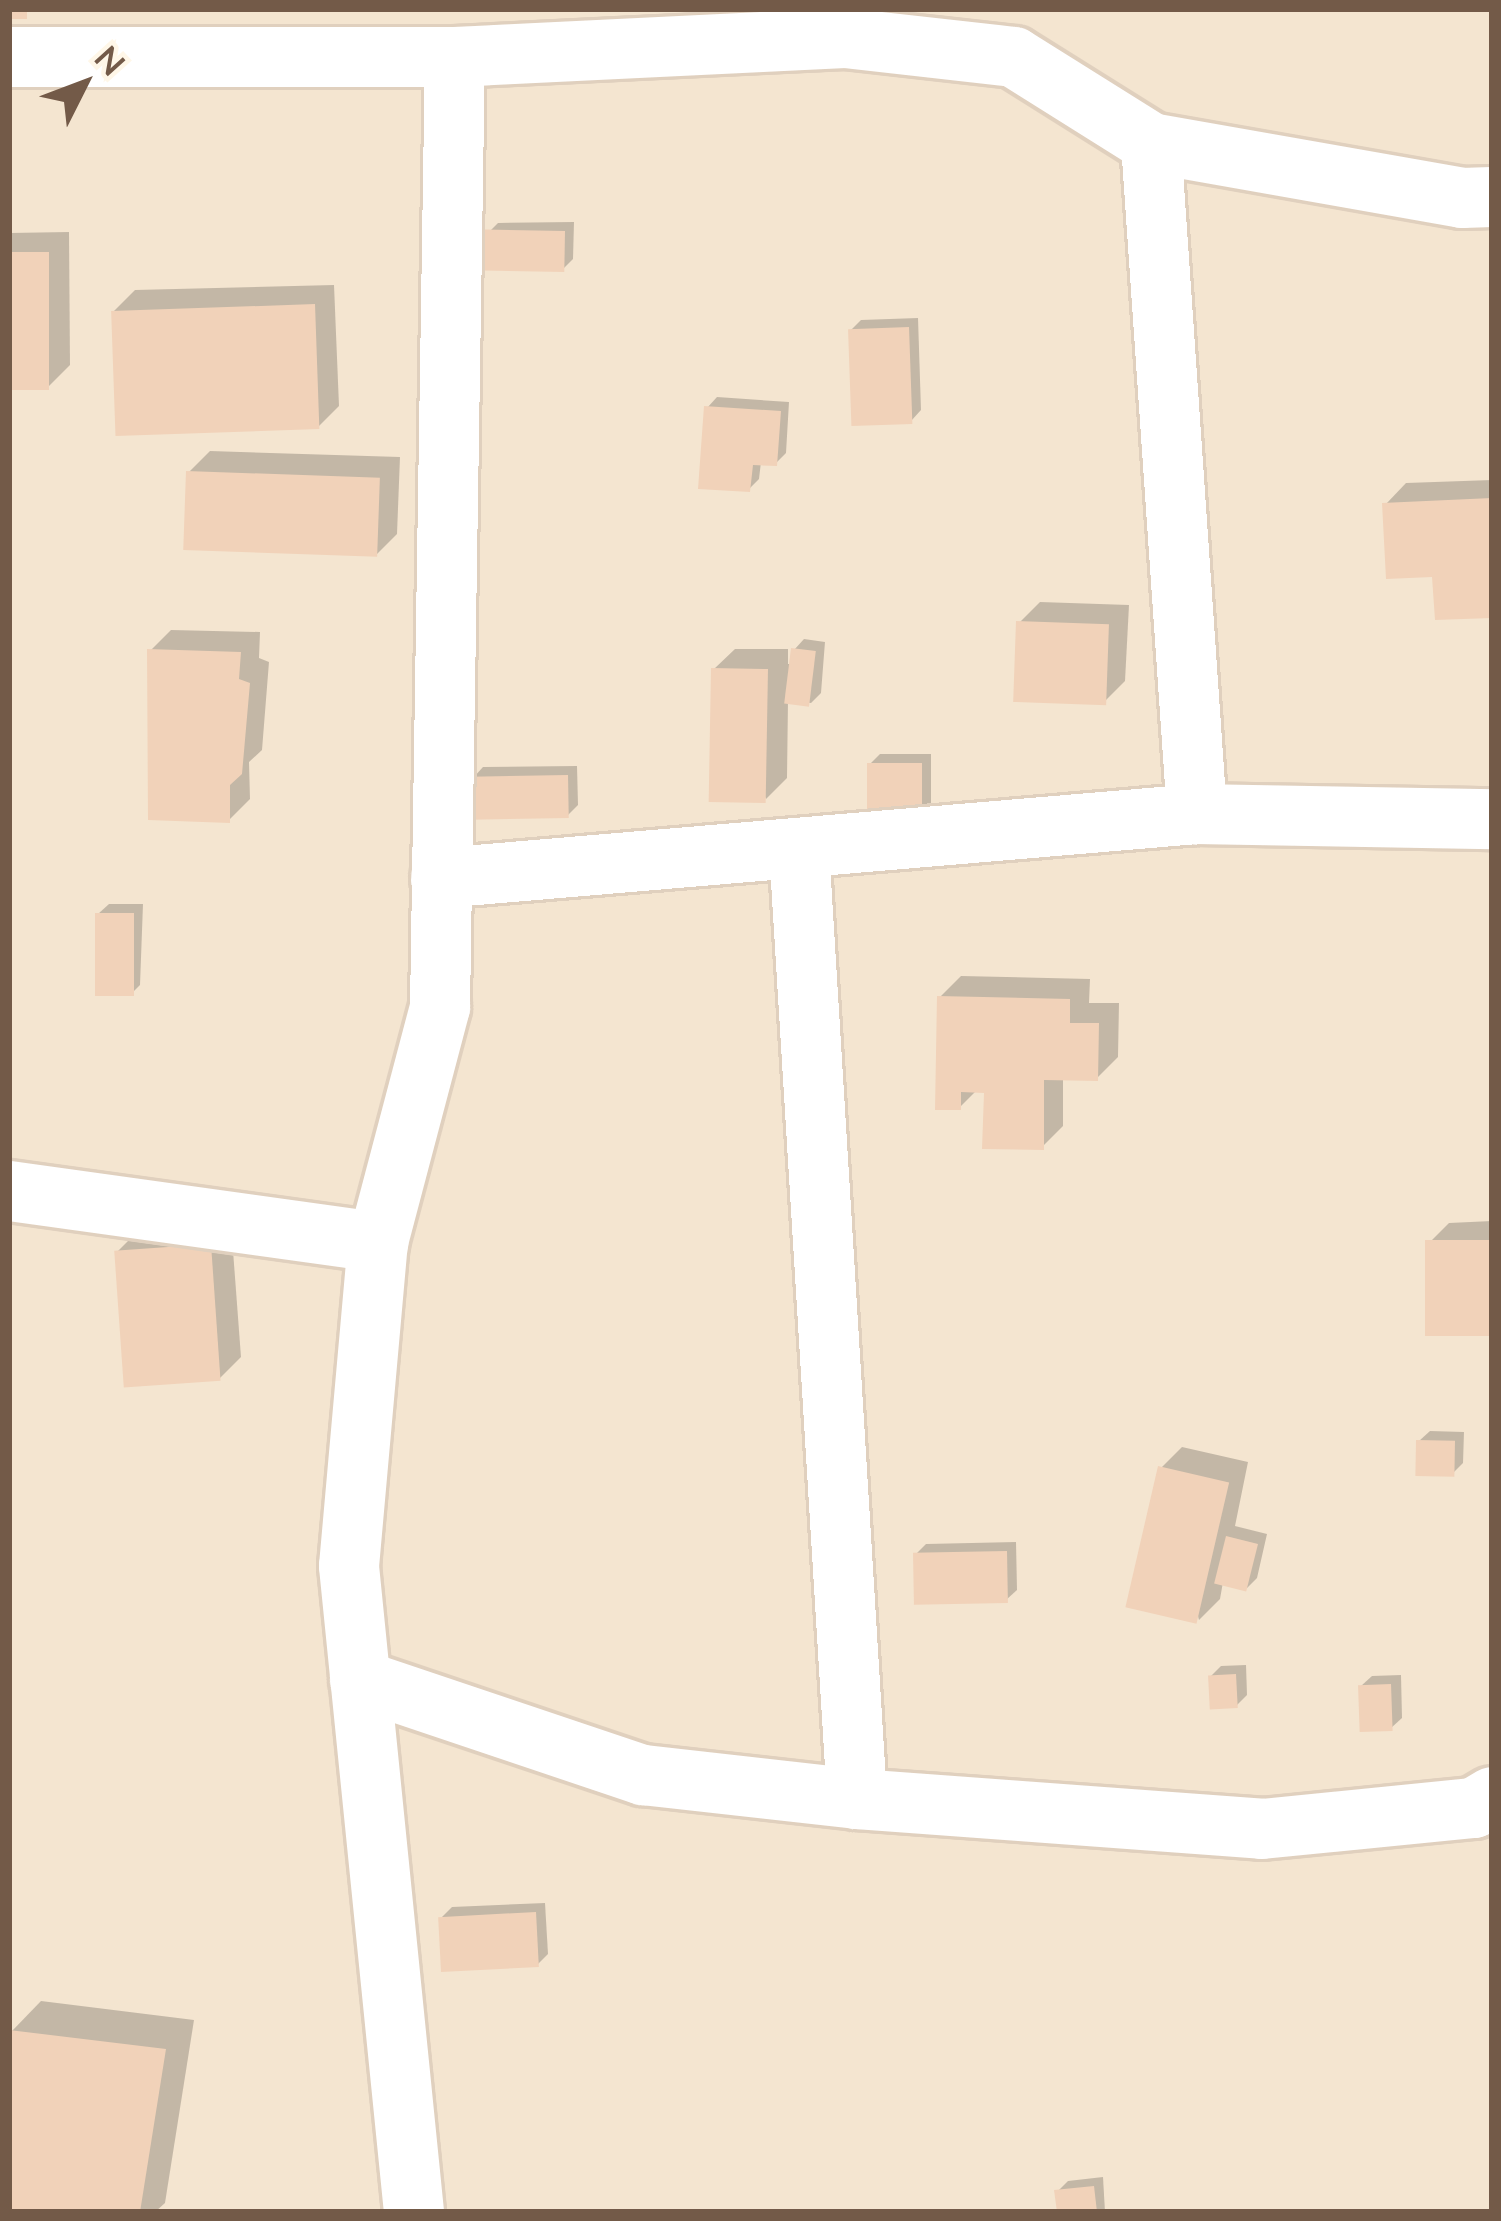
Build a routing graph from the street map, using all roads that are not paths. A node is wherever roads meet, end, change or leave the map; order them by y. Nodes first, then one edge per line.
1 (9, 57) edge
2 (455, 57) junction
3 (1151, 143) junction
4 (1492, 197) edge
5 (1197, 814) junction
6 (1492, 819) edge
7 (799, 848) junction
8 (441, 878) junction
9 (9, 1191) edge
10 (378, 1242) junction
11 (360, 1680) junction
12 (1492, 1797) edge
13 (857, 1799) junction
14 (414, 2212) edge

1 - 2 street
2 - 3 street
2 - 8 street
3 - 4 street
3 - 5 street
5 - 6 street
5 - 7 street
7 - 8 street
7 - 13 street
8 - 10 street
9 - 10 street
10 - 11 street
11 - 13 street
11 - 14 street
12 - 13 street

